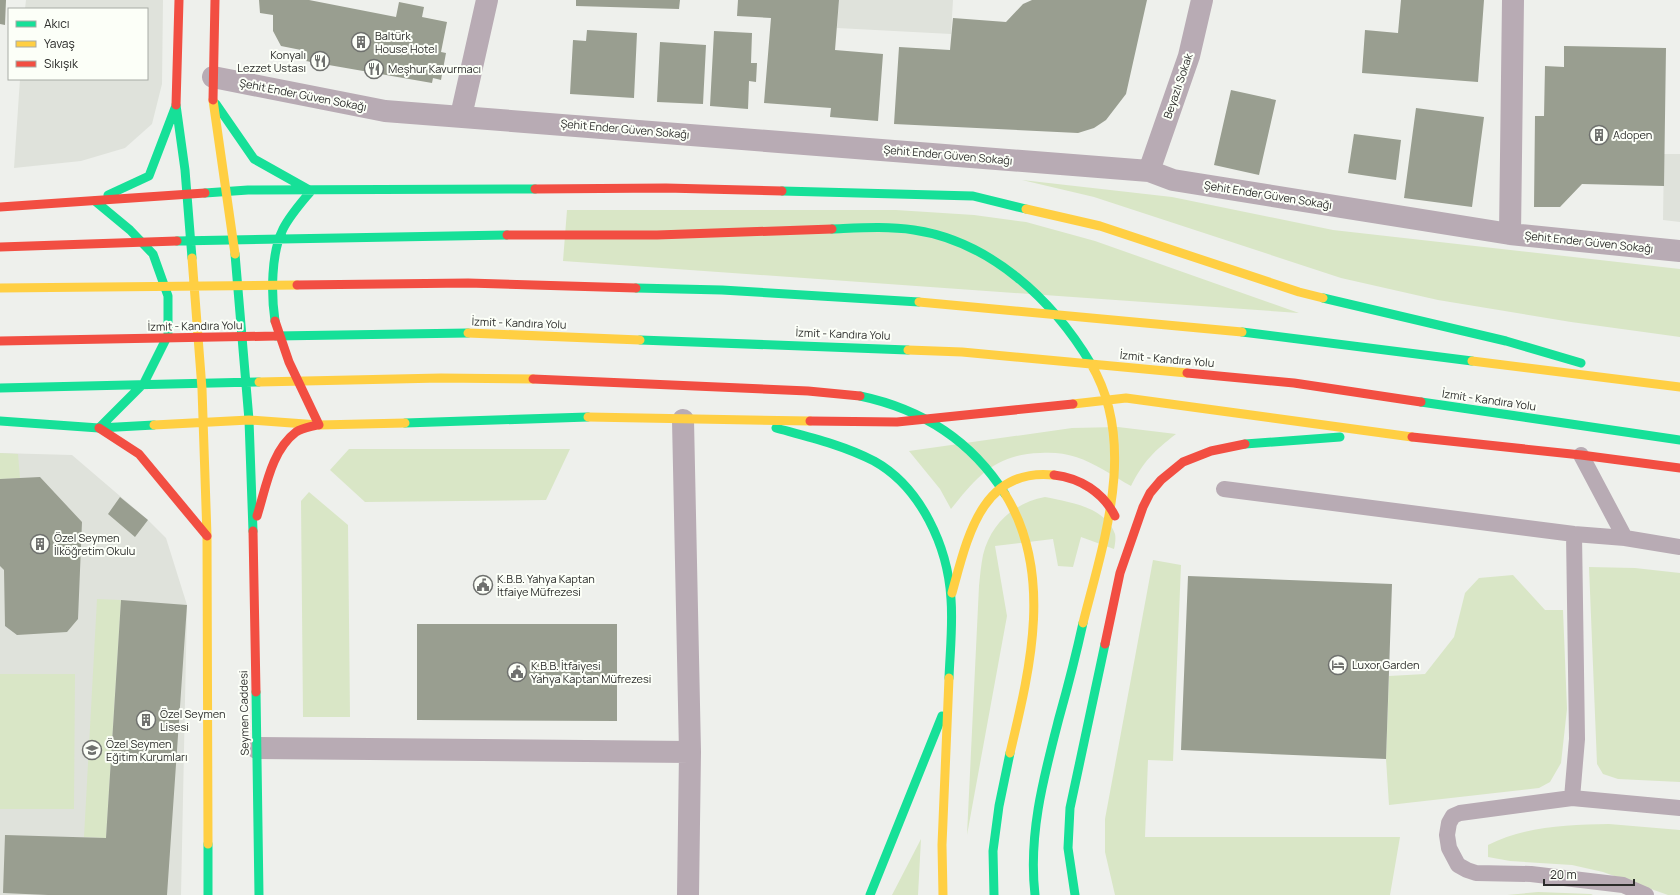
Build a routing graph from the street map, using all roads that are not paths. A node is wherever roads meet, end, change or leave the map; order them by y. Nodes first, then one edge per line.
1 (179, 0) edge
2 (215, 0) edge
3 (487, 0) edge
4 (1202, 0) edge
5 (1513, 0) edge
6 (213, 77) junction
7 (213, 100) junction
8 (176, 105) junction
9 (461, 116) junction
10 (1149, 171) junction
11 (227, 191) junction
12 (311, 191) junction
13 (186, 193) junction
14 (95, 201) junction
15 (0, 207) edge
16 (1510, 234) junction
17 (0, 247) edge
18 (1680, 251) edge
19 (0, 288) edge
20 (0, 341) edge
21 (1642, 382) junction
22 (1680, 387) edge
23 (0, 388) edge
24 (249, 420) junction
25 (683, 420) junction
26 (752, 421) junction
27 (0, 422) edge
28 (203, 422) junction
29 (318, 425) junction
30 (99, 428) junction
31 (1382, 434) junction
32 (1680, 440) edge
33 (1581, 454) junction
34 (1680, 468) edge
35 (1224, 489) dead end
36 (1119, 527) dead end
37 (253, 531) junction
38 (1574, 534) junction
39 (207, 536) junction
40 (1625, 538) junction
41 (1122, 540) dead end
42 (1680, 547) edge
43 (1120, 573) junction
44 (951, 598) junction
45 (949, 698) junction
46 (257, 748) junction
47 (690, 752) junction
48 (1572, 798) junction
49 (1680, 808) edge
50 (208, 895) edge
51 (259, 895) edge
52 (688, 895) edge
53 (870, 895) edge
54 (942, 895) edge
55 (994, 895) edge
56 (1035, 895) edge
57 (1074, 895) edge
58 (1646, 895) edge

1 - 8 main road
2 - 6 main road, Seymen Caddesi
3 - 9 street
4 - 10 street, Beyazlı Sokak
5 - 16 street
6 - 7 main road, Seymen Caddesi
6 - 9 street, Şehit Ender Güven Sokağı
7 - 11 main road, Seymen Caddesi
7 - 12 main road
8 - 13 main road
8 - 14 main road
9 - 10 street, Şehit Ender Güven Sokağı
10 - 16 street, Şehit Ender Güven Sokağı
11 - 12 main road
11 - 13 main road
11 - 24 main road, Seymen Caddesi
12 - 21 main road
12 - 29 main road
13 - 14 main road
13 - 28 main road
14 - 15 main road
14 - 30 main road
16 - 18 street, Şehit Ender Güven Sokağı
17 - 56 main road
19 - 21 main road
20 - 32 main road, İzmit - Kandıra Yolu
21 - 22 main road
23 - 55 main road
24 - 28 main road
24 - 29 main road
24 - 37 main road, Seymen Caddesi
25 - 26 main road
25 - 29 main road
25 - 47 street
26 - 31 main road
26 - 44 main road
27 - 30 main road
28 - 30 main road
28 - 39 main road
29 - 37 main road
30 - 39 main road
31 - 33 main road
31 - 43 main road
33 - 34 main road
33 - 40 lane
35 - 38 lane
36 - 44 main road
37 - 46 main road, Seymen Caddesi
38 - 40 lane
38 - 48 lane
39 - 50 main road
40 - 42 lane
41 - 43 main road
43 - 57 main road
44 - 45 main road
45 - 53 main road
45 - 54 main road
46 - 47 street
46 - 51 main road, Seymen Caddesi
47 - 52 street
48 - 49 lane
48 - 58 lane

